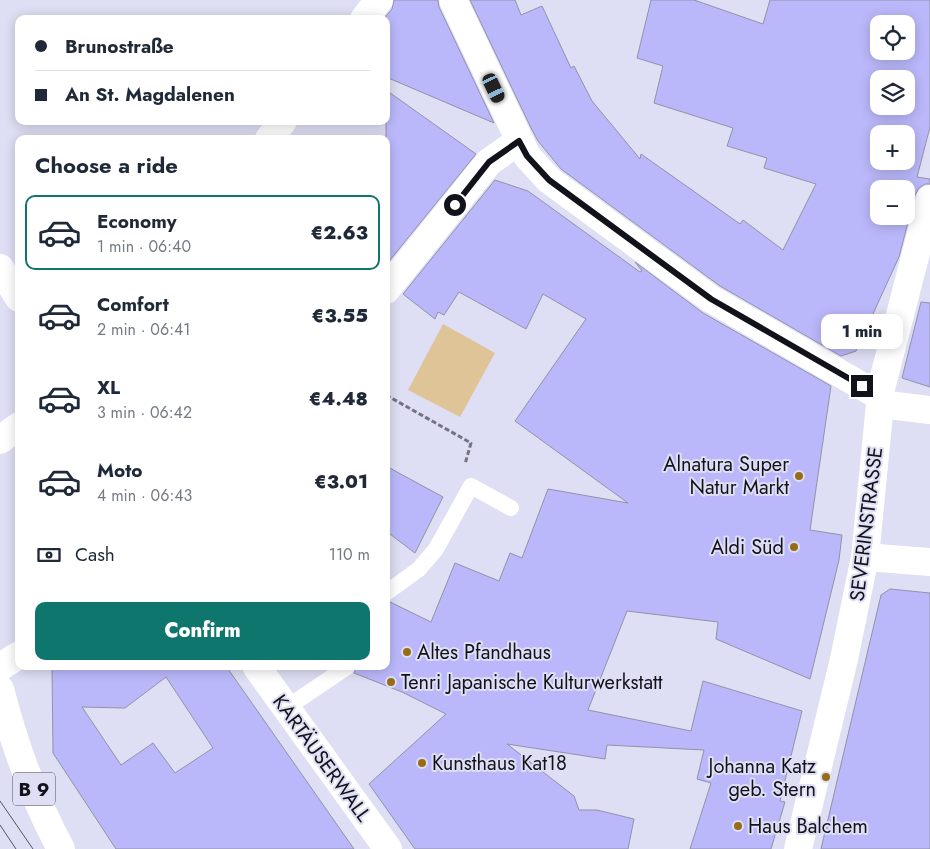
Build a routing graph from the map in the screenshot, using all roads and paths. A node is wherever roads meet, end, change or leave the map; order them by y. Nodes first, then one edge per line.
1 (379, 0) edge
2 (453, 0) edge
3 (367, 15) edge
4 (280, 125) edge
5 (272, 135) edge
6 (519, 141) junction
7 (930, 200) edge
8 (0, 268) edge
9 (390, 285) edge
10 (15, 292) edge
11 (390, 397) edge
12 (880, 400) junction
13 (930, 410) edge
14 (15, 429) edge
15 (0, 440) edge
16 (471, 443) dead end
17 (511, 508) dead end
18 (865, 557) junction
19 (930, 562) edge
20 (390, 585) edge
21 (15, 658) edge
22 (0, 667) edge
23 (259, 670) edge
24 (342, 670) edge
25 (0, 689) edge
26 (286, 708) junction
27 (61, 849) edge
28 (388, 849) edge
29 (798, 849) edge

1 - 3 street
2 - 6 street
4 - 5 street
6 - 9 street
6 - 12 street
7 - 12 street, SEVERINSTRASSE
8 - 10 street
11 - 16 path
12 - 13 street
12 - 18 street, SEVERINSTRASSE
14 - 15 street
17 - 20 lane
18 - 19 street
18 - 29 street, SEVERINSTRASSE
21 - 22 street
23 - 26 street, KARTÄUSERWALL
24 - 26 lane
25 - 27 street, B 9
26 - 28 street, KARTÄUSERWALL

